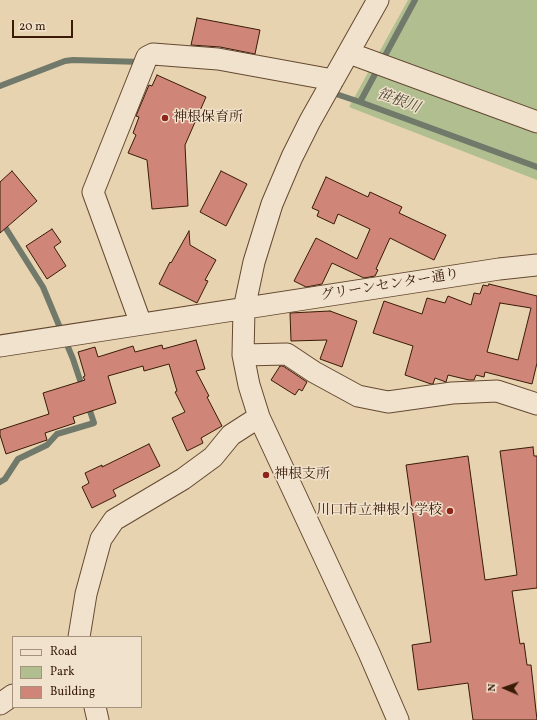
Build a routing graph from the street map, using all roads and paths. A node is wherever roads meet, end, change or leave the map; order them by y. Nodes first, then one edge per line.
1 (378, 0) edge
2 (348, 53) junction
3 (333, 80) junction
4 (537, 122) edge
5 (537, 266) edge
6 (244, 309) junction
7 (141, 324) junction
8 (0, 346) edge
9 (244, 355) junction
10 (537, 404) edge
11 (258, 417) junction
12 (79, 636) edge
13 (12, 696) edge
14 (0, 704) edge
15 (95, 708) edge
16 (98, 720) edge
17 (398, 720) edge

1 - 2 street
2 - 3 street
2 - 4 street
3 - 6 street
3 - 7 street
5 - 6 street, グリーンセンター通り
6 - 7 street, グリーンセンター通り
6 - 9 street
7 - 8 street, グリーンセンター通り
9 - 10 street
9 - 11 street
11 - 12 street
11 - 17 street
13 - 14 street
15 - 16 street

